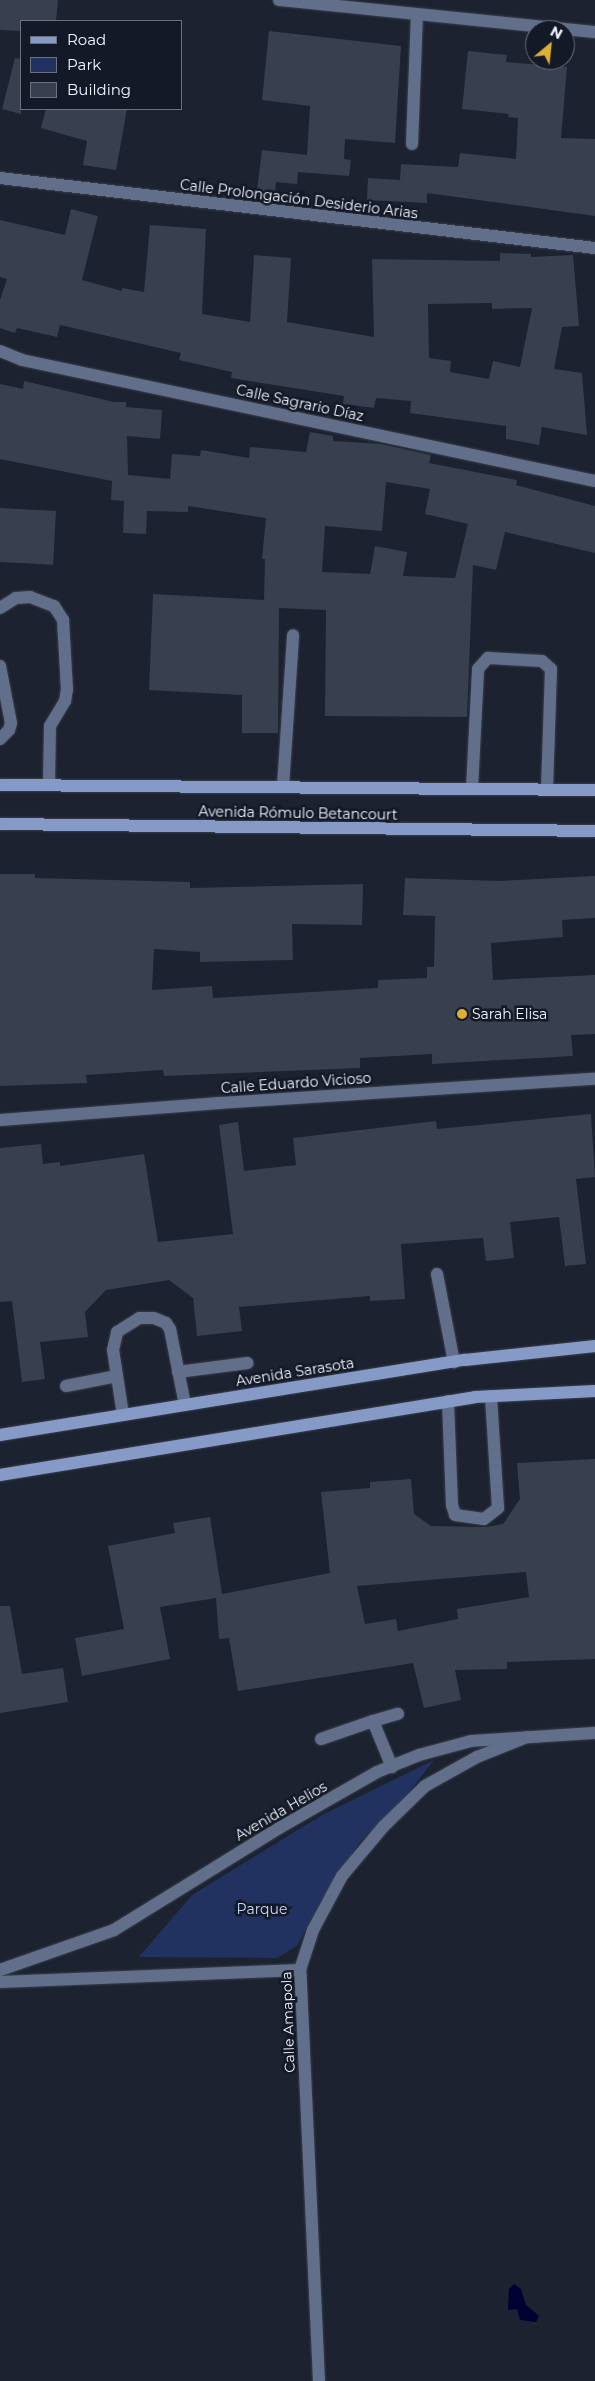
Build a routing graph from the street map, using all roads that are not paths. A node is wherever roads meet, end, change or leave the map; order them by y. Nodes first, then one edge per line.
1 (279, 0) edge
2 (417, 15) junction
3 (595, 32) edge
4 (412, 144) dead end
5 (0, 178) edge
6 (595, 248) edge
7 (0, 351) edge
8 (595, 481) edge
9 (0, 608) edge
10 (293, 635) dead end
11 (0, 666) edge
12 (0, 739) edge
13 (0, 785) edge
14 (49, 785) junction
15 (283, 787) junction
16 (472, 789) junction
17 (547, 790) junction
18 (595, 790) edge
19 (0, 824) edge
20 (595, 830) edge
21 (595, 1079) edge
22 (0, 1120) edge
23 (438, 1274) dead end
24 (595, 1346) edge
25 (454, 1362) junction
26 (247, 1363) dead end
27 (178, 1372) junction
28 (117, 1376) junction
29 (66, 1386) dead end
30 (595, 1391) edge
31 (491, 1396) junction
32 (448, 1401) junction
33 (185, 1405) junction
34 (123, 1415) junction
35 (0, 1435) edge
36 (0, 1475) edge
37 (398, 1714) dead end
38 (373, 1721) junction
39 (595, 1733) edge
40 (527, 1737) junction
41 (321, 1739) dead end
42 (392, 1767) junction
43 (0, 1970) edge
44 (300, 1970) junction
45 (0, 1982) edge
46 (319, 2381) edge

1 - 2 street
2 - 3 street
2 - 4 street
5 - 6 street, Calle Prolongación Desiderio Arias
7 - 8 street, Calle Sagrario Díaz
9 - 14 street
10 - 15 street
11 - 12 street
13 - 14 main road, Avenida Rómulo Betancourt
14 - 15 main road, Avenida Rómulo Betancourt
15 - 16 main road, Avenida Rómulo Betancourt
16 - 17 main road, Avenida Rómulo Betancourt
16 - 17 street
17 - 18 main road, Avenida Rómulo Betancourt
19 - 20 main road, Avenida Rómulo Betancourt
21 - 22 street, Calle Eduardo Vicioso
23 - 25 street
24 - 25 main road, Avenida Sarasota
25 - 33 main road, Avenida Sarasota
26 - 27 street
27 - 28 street
27 - 33 street
28 - 29 street
28 - 34 street
30 - 31 main road
31 - 32 main road
31 - 32 street
32 - 36 main road
33 - 34 main road, Avenida Sarasota
34 - 35 main road, Avenida Sarasota
37 - 38 street
38 - 41 street
38 - 42 street
39 - 40 street, Avenida Helios
40 - 42 street, Avenida Helios
40 - 44 street, Calle Amapola
42 - 43 street, Avenida Helios
44 - 45 street
44 - 46 street, Calle Amapola

